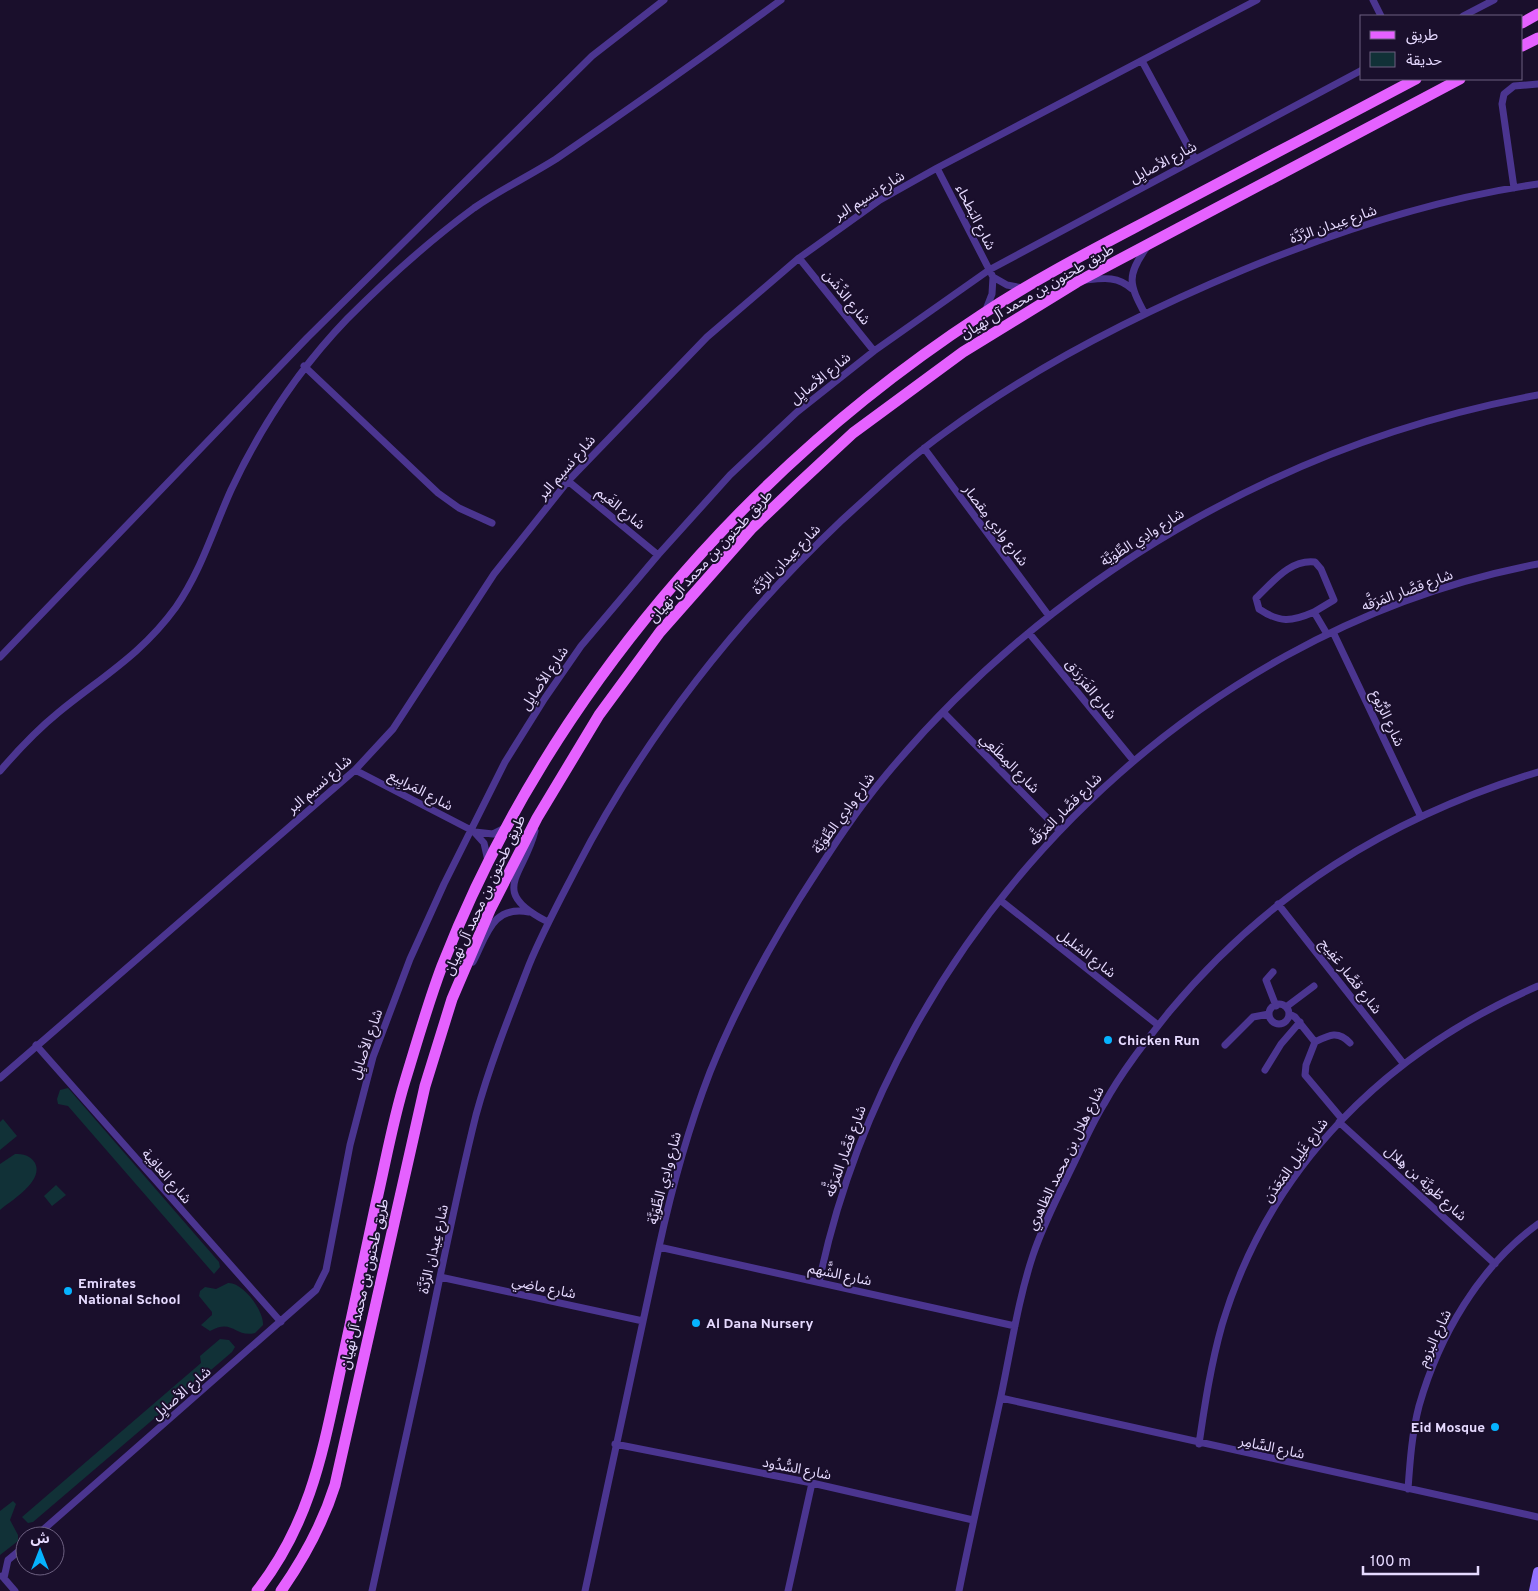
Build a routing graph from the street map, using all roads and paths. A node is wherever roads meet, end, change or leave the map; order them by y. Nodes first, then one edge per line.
1 (664, 0) edge
2 (781, 0) edge
3 (1257, 0) edge
4 (1372, 0) edge
5 (1494, 0) edge
6 (1538, 14) edge
7 (1380, 15) edge
8 (1465, 15) edge
9 (1523, 22) edge
10 (1538, 38) edge
11 (1523, 46) edge
12 (1142, 60) junction
13 (1360, 71) edge
14 (1414, 80) edge
15 (1458, 80) edge
16 (1538, 84) edge
17 (1195, 159) junction
18 (938, 168) junction
19 (1538, 184) edge
20 (1514, 188) junction
21 (1150, 243) junction
22 (800, 258) junction
23 (991, 273) junction
24 (1077, 282) junction
25 (1025, 288) junction
26 (1132, 290) junction
27 (984, 312) junction
28 (1145, 314) junction
29 (874, 351) junction
30 (304, 366) junction
31 (1538, 395) edge
32 (924, 448) junction
33 (568, 480) junction
34 (492, 523) dead end
35 (658, 555) junction
36 (1538, 564) edge
37 (1314, 612) junction
38 (1049, 616) junction
39 (1029, 633) junction
40 (1330, 633) junction
41 (0, 657) edge
42 (944, 713) junction
43 (1133, 760) junction
44 (355, 770) junction
45 (0, 771) edge
46 (1538, 772) edge
47 (1420, 815) junction
48 (537, 818) junction
49 (509, 824) junction
50 (1059, 830) junction
51 (473, 831) junction
52 (488, 864) junction
53 (1000, 900) junction
54 (1278, 904) junction
55 (529, 912) junction
56 (548, 922) junction
57 (1273, 972) dead end
58 (1314, 986) dead end
59 (1538, 986) edge
60 (452, 999) junction
61 (1276, 1006) junction
62 (1288, 1011) junction
63 (1269, 1014) junction
64 (1300, 1022) junction
65 (1158, 1025) junction
66 (1315, 1042) junction
67 (1350, 1043) dead end
68 (1225, 1045) dead end
69 (36, 1046) junction
70 (1403, 1063) junction
71 (1265, 1070) dead end
72 (0, 1078) edge
73 (1341, 1120) junction
74 (1538, 1224) edge
75 (659, 1247) junction
76 (1495, 1264) junction
77 (440, 1277) junction
78 (818, 1282) junction
79 (643, 1321) junction
80 (281, 1322) junction
81 (1015, 1326) junction
82 (1001, 1398) junction
83 (615, 1444) junction
84 (1199, 1444) junction
85 (812, 1483) junction
86 (1408, 1489) junction
87 (1538, 1517) edge
88 (973, 1520) junction
89 (47, 1526) edge
90 (15, 1553) edge
91 (4, 1560) edge
92 (1538, 1572) edge
93 (2, 1576) edge
94 (15, 1591) edge
95 (257, 1591) edge
96 (281, 1591) edge
97 (372, 1591) edge
98 (585, 1591) edge
99 (788, 1591) edge
100 (959, 1591) edge
101 (1534, 1591) edge

1 - 41 street
2 - 30 street
3 - 12 street, شارع نسيم البر
4 - 7 street
5 - 8 street
6 - 9 main road
10 - 11 main road
12 - 17 street
12 - 18 street, شارع نسيم البر
13 - 17 street, شارع الأصايِل
14 - 25 main road, طريق طحنون بن محمد آل نهيان
15 - 21 main road, طريق طحنون بن محمد آل نهيان
16 - 20 street
17 - 23 street, شارع الأصايِل
18 - 22 street, شارع نسيم البر
18 - 23 street, شارع البَطحاء
19 - 20 street, شارع عِيدان الرَّدَّة
20 - 28 street, شارع عِيدان الرَّدَّة
21 - 24 main road, طريق طحنون بن محمد آل نهيان
21 - 26 street
22 - 29 street, شارع الدِّشَن
22 - 33 street, شارع نسيم البر
23 - 25 street
23 - 27 street
23 - 29 street, شارع الأصايِل
24 - 26 street
24 - 48 main road, طريق طحنون بن محمد آل نهيان
25 - 27 main road, طريق طحنون بن محمد آل نهيان
26 - 28 street
27 - 49 main road, طريق طحنون بن محمد آل نهيان
28 - 32 street, شارع عِيدان الرَّدَّة
29 - 35 street, شارع الأصايِل
30 - 34 street
30 - 45 street
31 - 38 street, شارع وادِي الطِّوَيَّة
32 - 38 street, شارع وادِي مِقصار
32 - 56 street, شارع عِيدان الرَّدَّة
33 - 35 street, شارع الغَيم
33 - 44 street, شارع نسيم البر
35 - 51 street, شارع الأصايِل
36 - 40 street, شارع قصَّار المَرَقَّه
37 - 37 street
37 - 40 street, شارع الرُّبُوع
38 - 39 street, شارع وادِي الطِّوَيَّة
39 - 42 street, شارع وادِي الطِّوَيَّة
39 - 43 street, شارع الفَرَزدَق
40 - 43 street, شارع قصَّار المَرَقَّه
40 - 47 street, شارع الرُّبُوع
42 - 50 street, شارع المِطلَعِي
42 - 75 street, شارع وادِي الطِّوَيَّة
43 - 50 street, شارع قصَّار المَرَقَّه
44 - 51 street, شارع المَرابِيع
44 - 69 street, شارع نسيم البر
46 - 47 street, شارع هلال بن محمد الظاهري
47 - 54 street, شارع هلال بن محمد الظاهري
48 - 55 street
48 - 60 main road, طريق طحنون بن محمد آل نهيان
49 - 51 street
49 - 52 main road, طريق طحنون بن محمد آل نهيان
50 - 53 street, شارع قصَّار المَرَقَّه
51 - 52 street
51 - 80 street, شارع الأصايِل
52 - 95 main road, طريق طحنون بن محمد آل نهيان
53 - 65 street, شارع الشليل
53 - 78 street, شارع قصَّار المَرَقَّه
54 - 65 street, شارع هلال بن محمد الظاهري
54 - 70 street, شارع قصَّار عَفِيج
55 - 56 street
55 - 60 street
56 - 77 street, شارع عِيدان الرَّدَّة
57 - 61 street
58 - 62 street
59 - 70 street, شارع غَلِيل المَعَدَن
60 - 96 main road, طريق طحنون بن محمد آل نهيان
61 - 62 street
61 - 63 street
62 - 63 street
62 - 64 street
63 - 68 street
64 - 66 street
64 - 71 street
65 - 81 street, شارع هلال بن محمد الظاهري
66 - 67 street
66 - 73 street, شارع طُويَّة بن هِلال
69 - 72 street, شارع نسيم البر
69 - 80 street, شارع العافِية
70 - 73 street, شارع غَلِيل المَعَدَن
73 - 76 street, شارع طُويَّة بن هِلال
73 - 84 street, شارع غَلِيل المَعَدَن
74 - 76 street, شارع البزوم
75 - 78 street, شارع الشَّهم
75 - 79 street, شارع وادِي الطِّوَيَّة
76 - 86 street, شارع البزوم
77 - 79 street, شارع ماضِي
77 - 97 street, شارع عِيدان الرَّدَّة
78 - 81 street, شارع الشَّهم
79 - 83 street, شارع وادِي الطِّوَيَّة
80 - 89 street, شارع الأصايِل
81 - 82 street, شارع هلال بن محمد الظاهري
82 - 84 street, شارع السَّامِر
82 - 88 street, شارع هلال بن محمد الظاهري
83 - 85 street, شارع السُّدُود
83 - 98 street, شارع وادِي الطِّوَيَّة
84 - 86 street, شارع السَّامِر
85 - 88 street, شارع السُّدُود
85 - 99 street
86 - 87 street, شارع السَّامِر
88 - 100 street, شارع هلال بن محمد الظاهري
90 - 91 street
91 - 93 street
92 - 101 street
93 - 94 street

